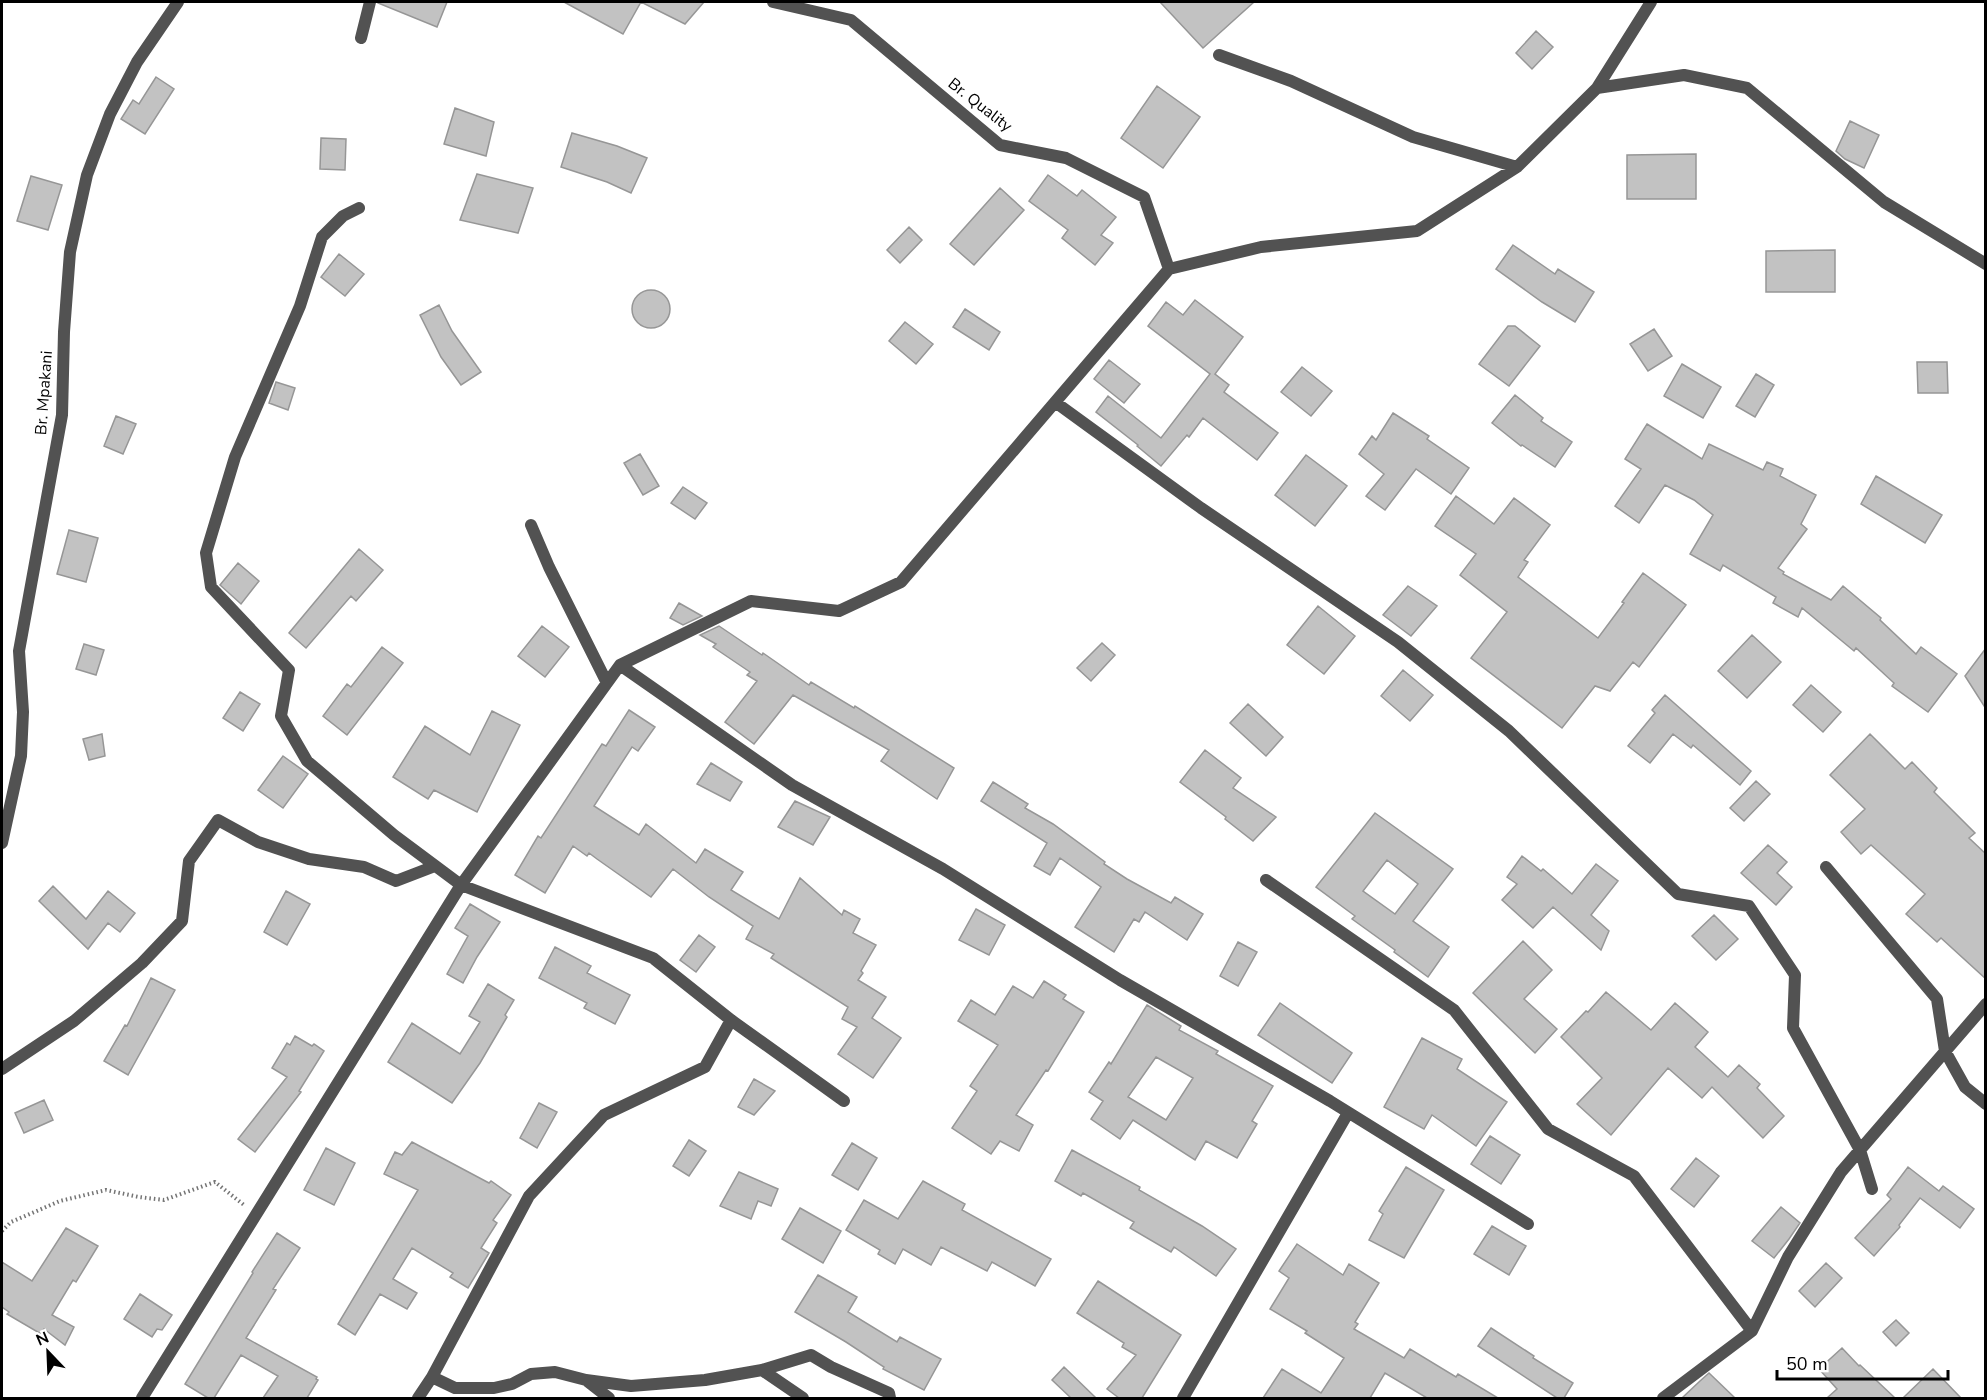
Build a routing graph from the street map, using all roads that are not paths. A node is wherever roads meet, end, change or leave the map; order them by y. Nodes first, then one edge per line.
1 (178, 2) edge
2 (370, 2) edge
3 (773, 2) edge
4 (1651, 2) edge
5 (361, 38) dead end
6 (1219, 55) dead end
7 (1597, 88) junction
8 (1517, 167) junction
9 (359, 208) dead end
10 (1986, 264) edge
11 (1169, 269) junction
12 (1055, 402) junction
13 (531, 525) dead end
14 (620, 665) junction
15 (608, 683) junction
16 (2, 843) edge
17 (435, 866) junction
18 (1826, 867) dead end
19 (1266, 880) dead end
20 (460, 885) junction
21 (1986, 1004) edge
22 (731, 1020) junction
23 (1945, 1051) junction
24 (2, 1069) edge
25 (844, 1101) dead end
26 (1986, 1104) edge
27 (1348, 1113) junction
28 (1860, 1150) junction
29 (1872, 1189) dead end
30 (1528, 1224) dead end
31 (1752, 1331) junction
32 (762, 1370) junction
33 (432, 1377) junction
34 (586, 1380) junction
35 (142, 1398) edge
36 (418, 1398) edge
37 (609, 1398) edge
38 (803, 1398) edge
39 (890, 1398) edge
40 (1183, 1398) edge
41 (1663, 1398) edge

1 - 16 street, Br. Mpakani
2 - 5 street
3 - 11 street, Br. Quality
4 - 7 street
6 - 8 street
7 - 8 street
7 - 10 street
8 - 11 street
9 - 17 street
11 - 12 street
12 - 14 street
12 - 28 street
13 - 15 street
14 - 15 street
14 - 27 street
15 - 20 street
17 - 20 street
17 - 24 street
18 - 23 street
19 - 31 street
20 - 22 street
20 - 35 street
21 - 23 street
22 - 25 street
22 - 33 street
23 - 26 street
23 - 28 street
27 - 30 street
27 - 40 street
28 - 29 street
28 - 31 street
31 - 41 street
32 - 34 street
32 - 38 street
32 - 39 street
33 - 34 street
33 - 36 street
34 - 37 street

